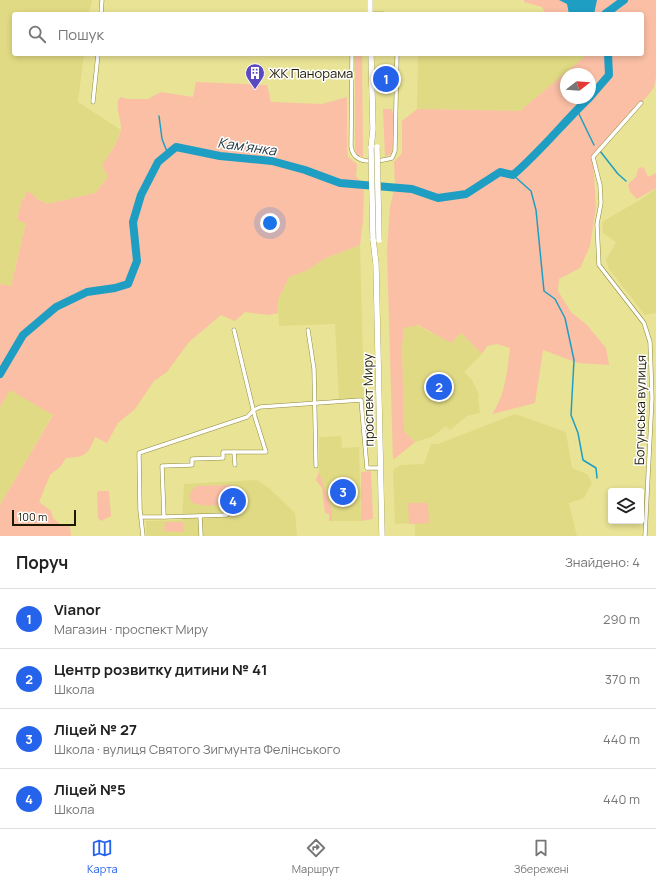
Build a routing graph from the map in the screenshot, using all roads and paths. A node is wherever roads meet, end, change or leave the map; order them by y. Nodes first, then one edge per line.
1 (102, 0) edge
2 (370, 0) edge
3 (101, 12) edge
4 (372, 12) edge
5 (98, 56) edge
6 (352, 56) edge
7 (371, 56) edge
8 (398, 56) edge
9 (93, 102) dead end
10 (641, 103) dead end
11 (234, 330) dead end
12 (308, 330) dead end
13 (654, 392) edge
14 (315, 403) junction
15 (254, 410) junction
16 (234, 452) junction
17 (235, 465) dead end
18 (316, 466) dead end
19 (380, 468) junction
20 (226, 515) dead end
21 (200, 516) junction
22 (142, 517) junction
23 (164, 517) junction
24 (143, 536) edge
25 (201, 536) edge
26 (382, 536) edge
27 (645, 536) edge

1 - 3 street
2 - 4 main road
5 - 9 street
6 - 8 street
7 - 19 main road, проспект Миру, bridge
10 - 13 street, Богунська вулиця
11 - 15 street
12 - 14 street
13 - 27 street, Богунська вулиця
14 - 15 street
14 - 18 street
14 - 19 street
15 - 16 street
15 - 22 street
16 - 17 street
16 - 23 street
19 - 26 main road, проспект Миру
20 - 21 street
21 - 23 street
21 - 25 street
22 - 23 street
22 - 24 street

